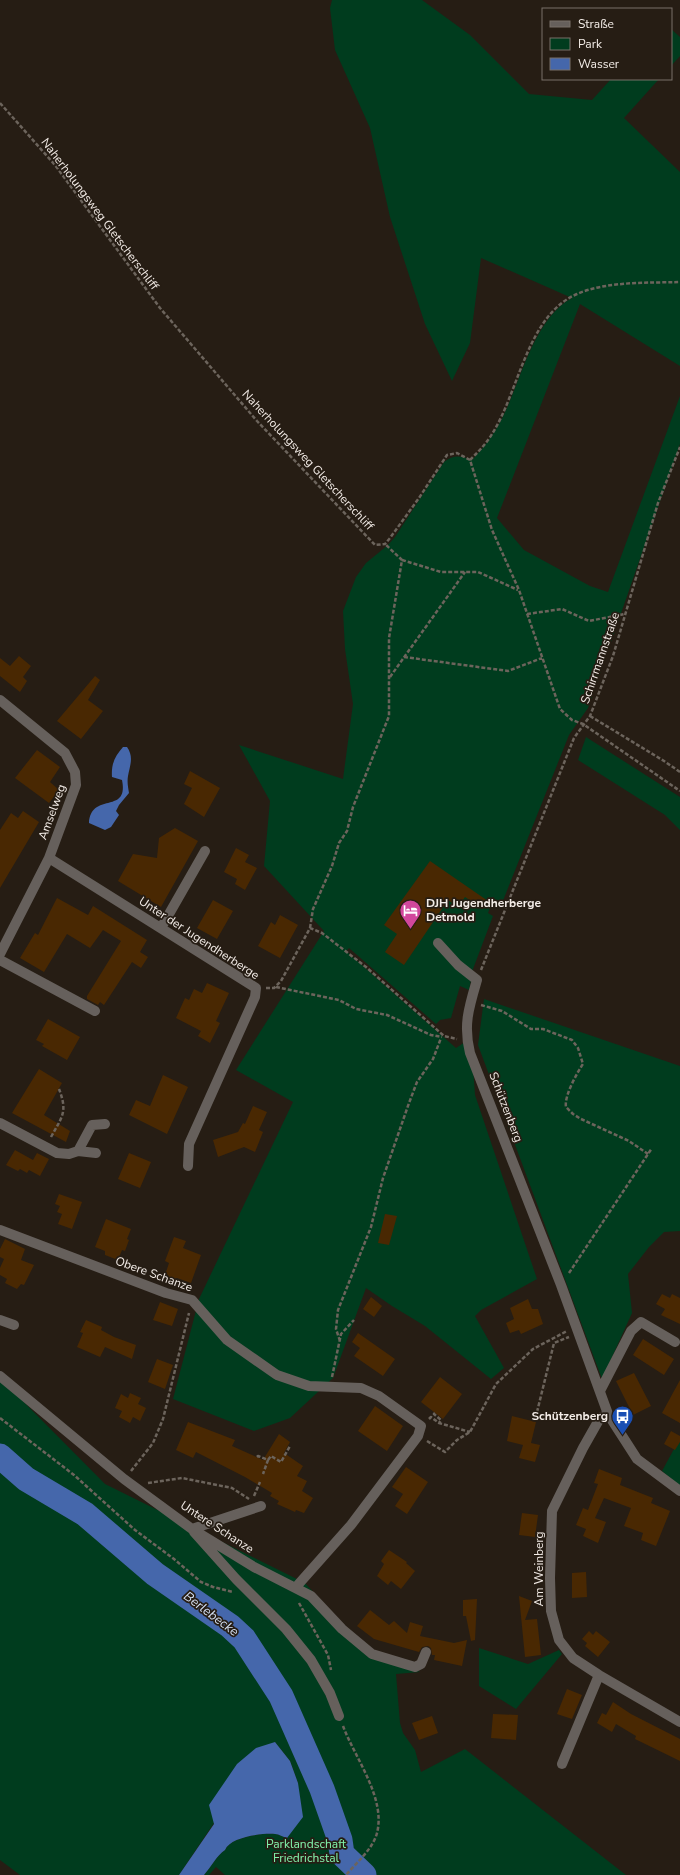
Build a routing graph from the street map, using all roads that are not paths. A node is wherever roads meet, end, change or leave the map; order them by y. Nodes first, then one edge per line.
1 (0, 700) edge
2 (205, 851) dead end
3 (50, 858) junction
4 (161, 928) junction
5 (438, 943) dead end
6 (0, 954) edge
7 (0, 960) edge
8 (95, 1011) dead end
9 (0, 1123) edge
10 (105, 1124) dead end
11 (96, 1152) dead end
12 (73, 1153) junction
13 (188, 1166) dead end
14 (0, 1230) edge
15 (0, 1320) edge
16 (14, 1324) dead end
17 (675, 1342) dead end
18 (0, 1376) edge
19 (600, 1391) junction
20 (608, 1414) junction
21 (680, 1491) edge
22 (260, 1506) dead end
23 (192, 1529) junction
24 (296, 1587) junction
25 (426, 1652) dead end
26 (599, 1675) junction
27 (339, 1716) road end
28 (680, 1722) edge
29 (562, 1764) dead end

1 - 3 street, Amselweg
2 - 4 street
3 - 4 street, Unter der Jugendherberge
3 - 6 street, Amselweg
4 - 13 street, Unter der Jugendherberge
5 - 19 street, Schützenberg
7 - 8 street
9 - 12 street
10 - 12 street
11 - 12 street
14 - 24 street, Obere Schanze
15 - 16 street
17 - 19 street
18 - 23 street, Untere Schanze
19 - 20 street, Schützenberg
20 - 21 street, Schützenberg
20 - 26 street, Am Weinberg
22 - 23 street
23 - 24 street, Untere Schanze
23 - 27 street
24 - 25 street, Untere Schanze
26 - 28 street, Am Weinberg
26 - 29 street

